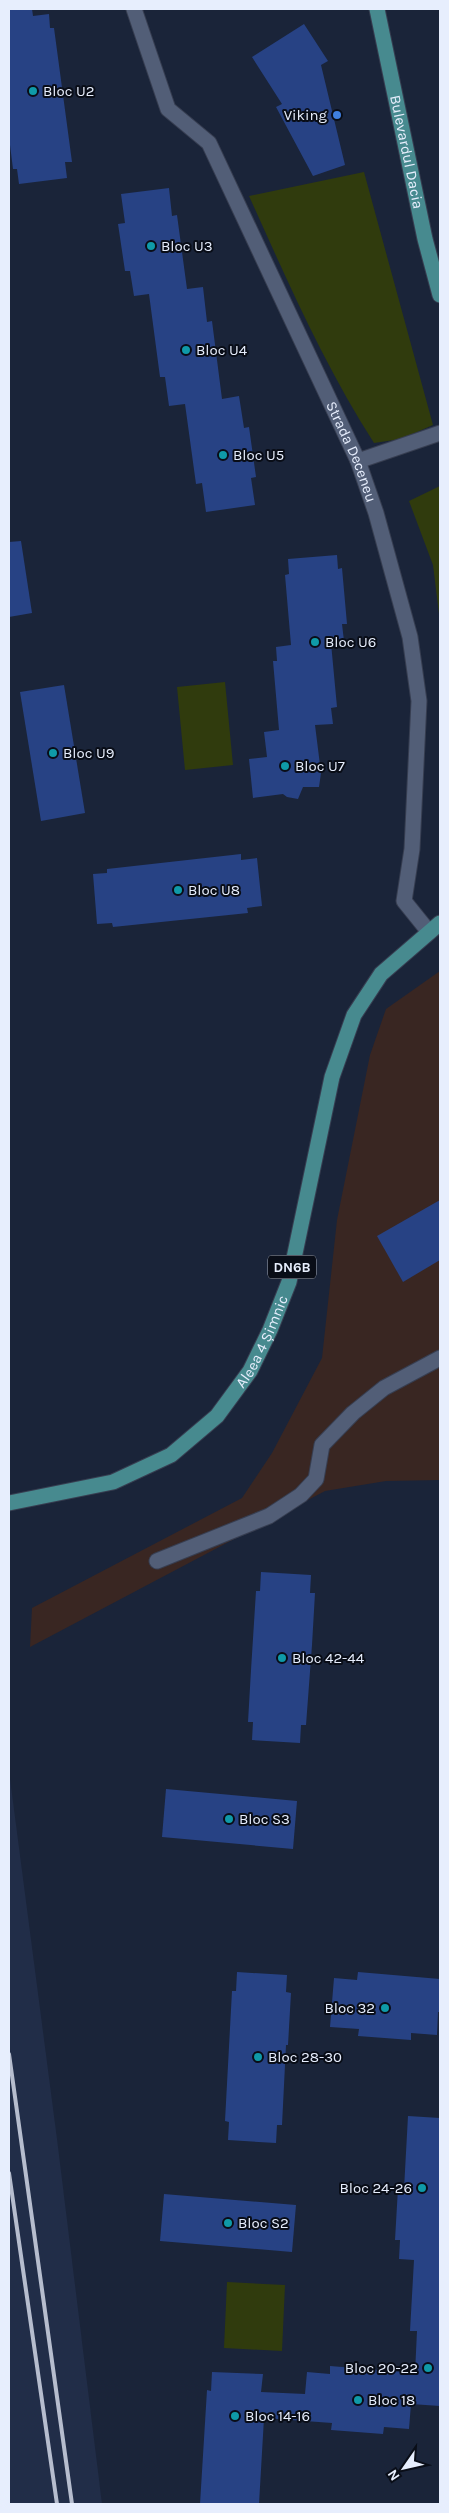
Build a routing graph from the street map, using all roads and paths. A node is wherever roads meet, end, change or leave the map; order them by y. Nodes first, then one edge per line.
1 (134, 9) edge
2 (378, 9) edge
3 (440, 295) edge
4 (440, 433) edge
5 (358, 461) junction
6 (435, 928) edge
7 (440, 1358) edge
8 (14, 1503) edge
9 (157, 1561) dead end

1 - 5 street, Strada Deceneu
2 - 3 main road, Bulevardul Dacia
4 - 5 street
5 - 6 street, Strada Deceneu
6 - 8 main road, Aleea 4 Șimnic / DN6B
7 - 9 street

